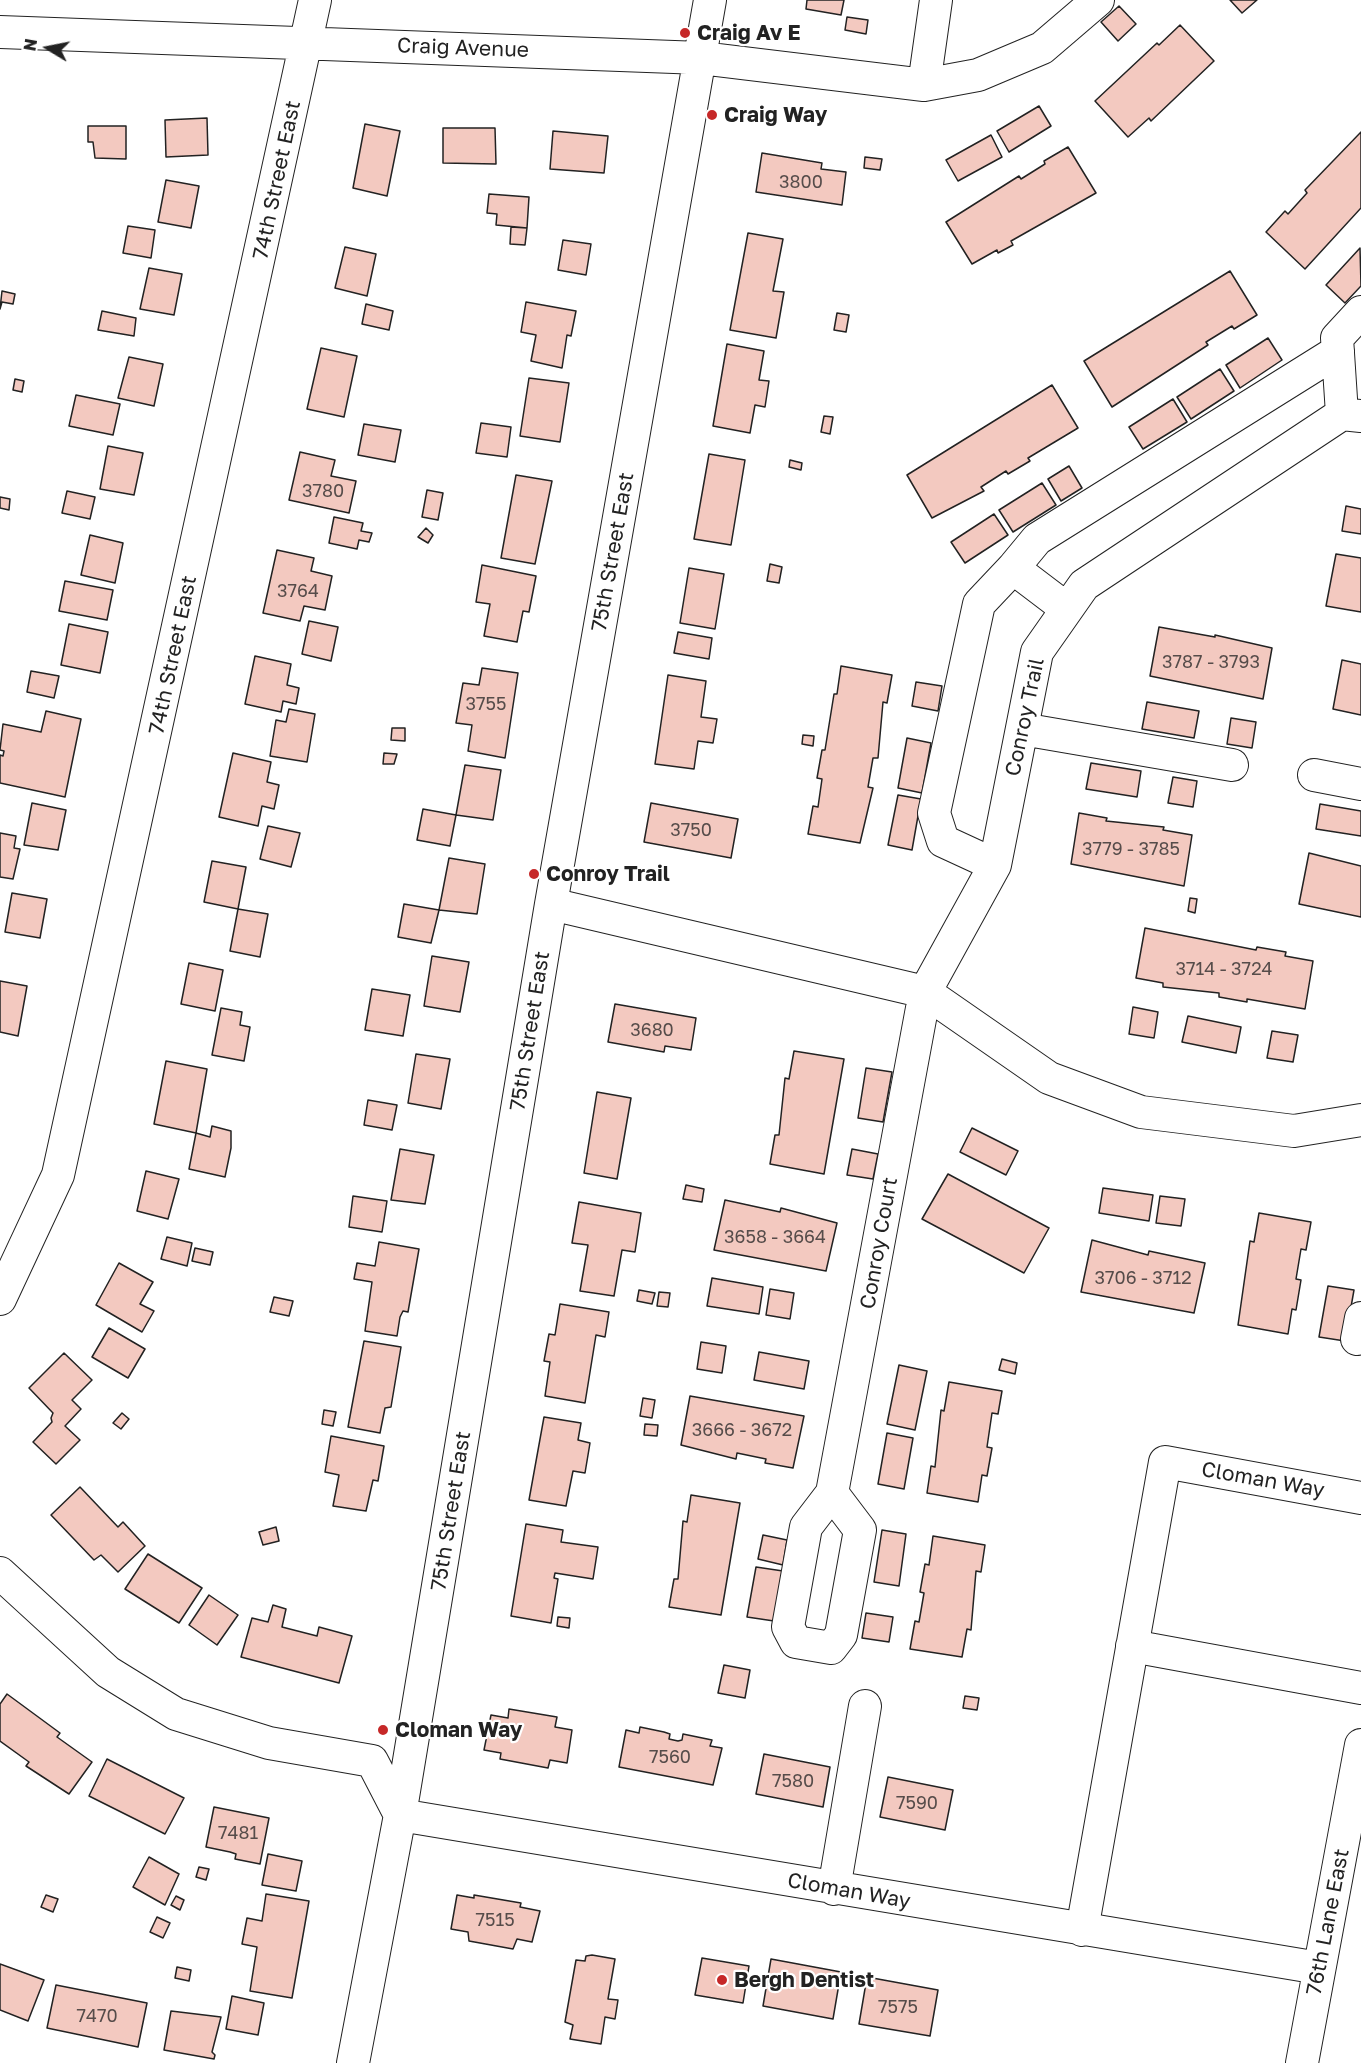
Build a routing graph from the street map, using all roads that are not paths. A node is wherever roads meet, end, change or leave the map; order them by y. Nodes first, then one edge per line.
1 (315, 0) edge
2 (710, 0) edge
3 (936, 0) edge
4 (1098, 0) edge
5 (0, 32) edge
6 (307, 42) junction
7 (700, 58) junction
8 (924, 86) junction
9 (1361, 312) edge
10 (1338, 351) junction
11 (1351, 415) edge
12 (1013, 568) junction
13 (1067, 609) junction
14 (1022, 729) junction
15 (1232, 765) dead end
16 (1314, 776) dead end
17 (1361, 784) edge
18 (995, 865) junction
19 (551, 904) junction
20 (925, 992) junction
21 (1360, 1122) edge
22 (0, 1299) edge
23 (832, 1493) dead end
24 (1361, 1498) edge
25 (0, 1572) edge
26 (1132, 1646) junction
27 (1361, 1688) edge
28 (865, 1706) dead end
29 (1361, 1745) edge
30 (400, 1815) junction
31 (834, 1888) junction
32 (1082, 1930) junction
33 (1319, 1968) junction
34 (353, 2063) edge
35 (1302, 2063) edge

1 - 6 street, 74th Street East
2 - 7 street, 75th Street East
3 - 8 street
4 - 8 street
5 - 6 street, Craig Avenue
6 - 7 street, Craig Avenue
6 - 22 street, 74th Street East
7 - 8 street, Craig Avenue
7 - 19 street, 75th Street East
9 - 10 street
10 - 11 street
10 - 12 street
11 - 13 street, Conroy Trail
12 - 13 street
12 - 18 street
13 - 14 street, Conroy Trail
14 - 15 street
14 - 18 street, Conroy Trail
16 - 17 street
18 - 20 street, Conroy Trail
19 - 20 street
19 - 30 street, 75th Street East
20 - 21 street
20 - 23 street, Conroy Court
24 - 26 street, Cloman Way
25 - 30 street
26 - 27 street
26 - 32 street
28 - 31 street
29 - 33 street, 76th Lane East
30 - 31 street, Cloman Way
30 - 34 street, 75th Street East
31 - 32 street, Cloman Way
32 - 33 street, Cloman Way
33 - 35 street, 76th Lane East

